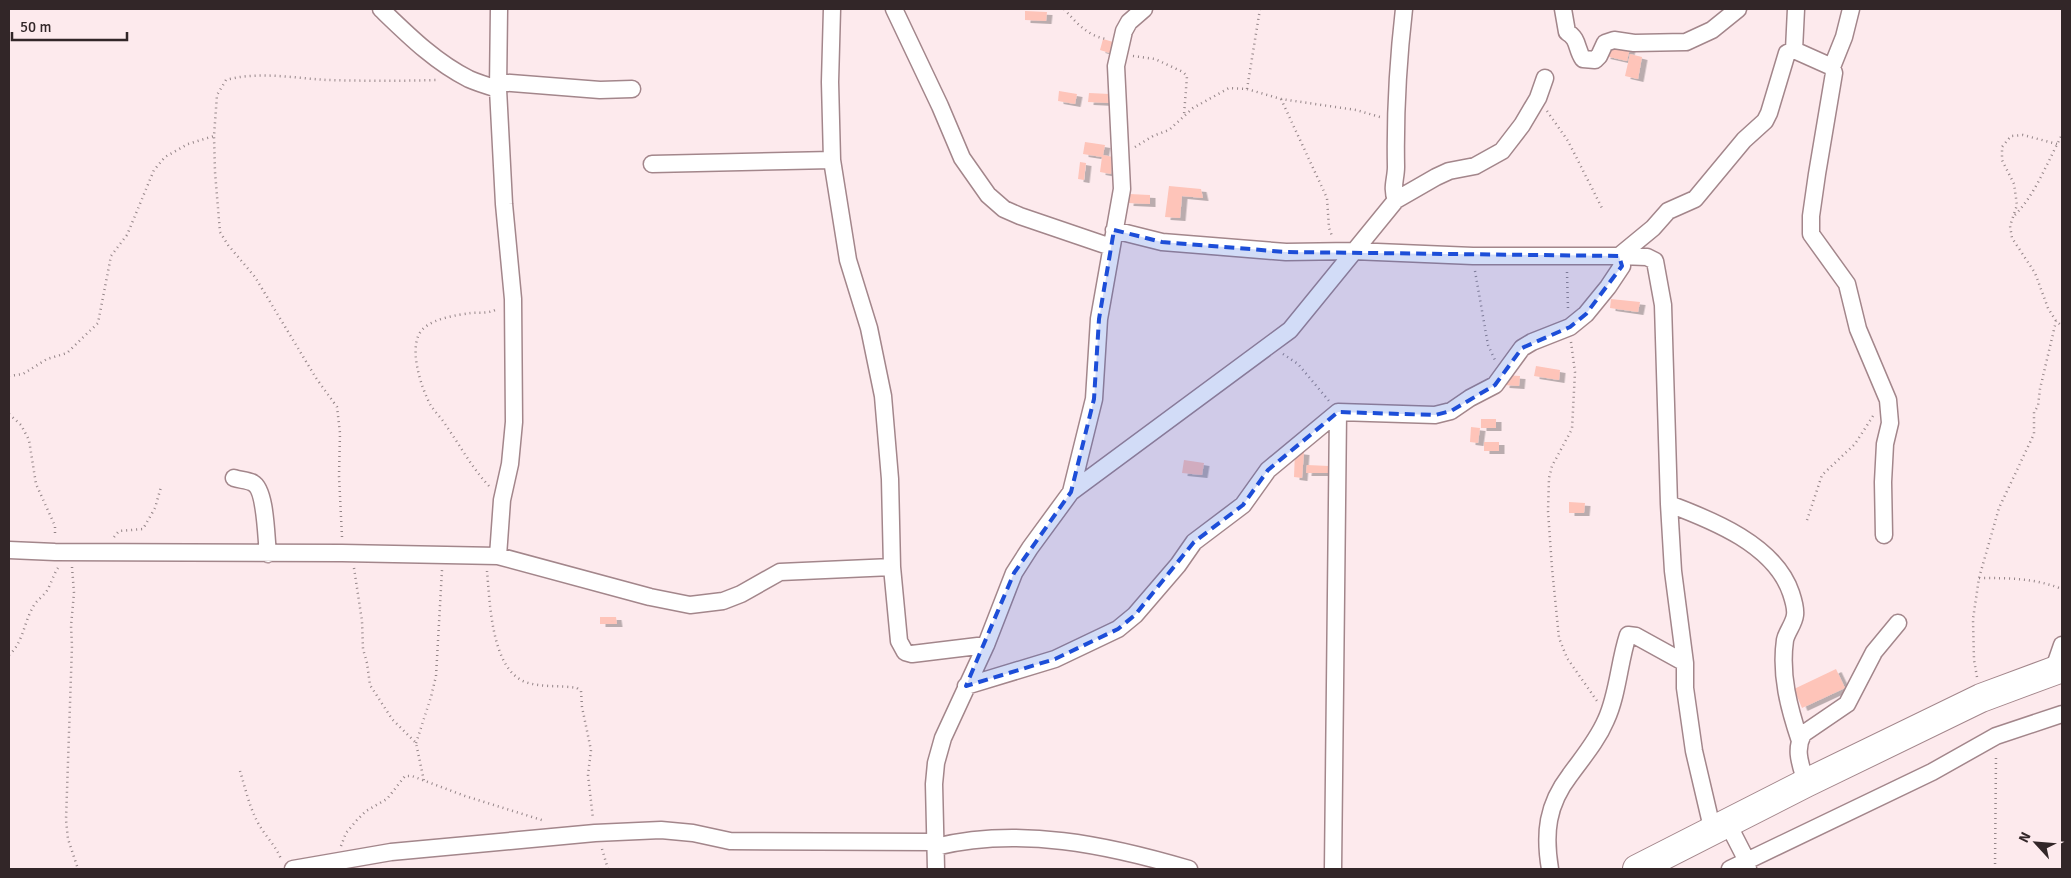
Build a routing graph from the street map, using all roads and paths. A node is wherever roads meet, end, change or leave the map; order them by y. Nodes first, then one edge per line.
1 (381, 9) edge
2 (499, 9) edge
3 (832, 9) edge
4 (894, 9) edge
5 (1064, 9) edge
6 (1144, 9) edge
7 (1260, 9) edge
8 (1404, 9) edge
9 (1563, 9) edge
10 (1738, 9) edge
11 (1796, 9) edge
12 (1851, 9) edge
13 (1120, 49) junction
14 (1794, 50) junction
15 (1832, 67) junction
16 (1544, 78) dead end
17 (470, 80) junction
18 (498, 86) junction
19 (632, 89) dead end
20 (1247, 89) junction
21 (1538, 98) junction
22 (1281, 99) junction
23 (1184, 116) junction
24 (1397, 120) junction
25 (2062, 135) edge
26 (214, 136) junction
27 (2058, 144) junction
28 (1121, 157) junction
29 (832, 160) junction
30 (652, 164) dead end
31 (1396, 200) junction
32 (1603, 210) dead end
33 (2014, 216) junction
34 (1114, 230) junction
35 (1111, 247) junction
36 (1353, 251) junction
37 (1335, 252) junction
38 (1473, 256) junction
39 (1619, 256) junction
40 (1568, 257) junction
41 (513, 299) junction
42 (2056, 321) junction
43 (2062, 326) edge
44 (1570, 327) junction
45 (1271, 346) junction
46 (1503, 375) junction
47 (9, 376) edge
48 (1884, 392) junction
49 (1338, 412) junction
50 (9, 414) edge
51 (234, 478) dead end
52 (161, 486) dead end
53 (1071, 492) junction
54 (502, 500) junction
55 (1668, 504) junction
56 (1807, 520) dead end
57 (1884, 535) dead end
58 (9, 550) edge
59 (111, 551) junction
60 (348, 553) junction
61 (65, 554) junction
62 (268, 554) junction
63 (443, 555) junction
64 (492, 556) junction
65 (892, 567) junction
66 (1979, 578) junction
67 (2062, 589) edge
68 (1898, 623) dead end
69 (986, 645) junction
70 (2062, 645) edge
71 (9, 655) edge
72 (1685, 663) junction
73 (2058, 670) edge
74 (966, 686) junction
75 (1981, 698) junction
76 (2062, 714) edge
77 (1608, 717) junction
78 (1996, 736) junction
79 (1800, 741) junction
80 (416, 742) junction
81 (240, 771) dead end
82 (424, 781) junction
83 (1806, 783) junction
84 (1720, 828) junction
85 (595, 833) junction
86 (565, 836) junction
87 (934, 844) junction
88 (335, 861) junction
89 (288, 865) edge
90 (1748, 865) edge
91 (78, 869) edge
92 (936, 869) edge
93 (1189, 869) edge
94 (1333, 869) edge
95 (1550, 869) edge
96 (1637, 869) edge
97 (1730, 869) edge
98 (1995, 869) edge

1 - 17 street
2 - 18 street
3 - 29 street
4 - 35 street
5 - 13 path
6 - 13 street
7 - 20 path
8 - 24 street
9 - 10 street
11 - 14 street
12 - 15 street
13 - 23 path
13 - 28 street
14 - 15 street
14 - 39 street
15 - 48 street
16 - 21 street
17 - 18 street
17 - 26 path
18 - 19 street
18 - 41 street
20 - 22 path
20 - 23 path
21 - 31 street
21 - 32 path
22 - 24 path
22 - 37 path
23 - 28 path
24 - 31 street
25 - 27 path
26 - 47 path
26 - 60 path
27 - 33 path
27 - 33 path
28 - 34 street
29 - 30 street
29 - 65 street
31 - 36 street
33 - 42 path
34 - 35 street
34 - 37 street
35 - 53 street
36 - 37 street
36 - 38 street
36 - 45 street
38 - 40 street
38 - 46 path
39 - 40 street
39 - 44 street
39 - 55 street
40 - 44 path
41 - 54 street
41 - 54 path
42 - 43 path
42 - 66 path
44 - 46 street
44 - 77 path
45 - 49 path
45 - 53 street
46 - 49 street
48 - 56 path
48 - 57 street
49 - 74 street
49 - 94 street
50 - 61 path
51 - 62 street
52 - 59 path
53 - 69 street
54 - 64 street
55 - 72 street
55 - 79 street
58 - 61 street
59 - 61 street
59 - 62 street
60 - 62 street
60 - 63 street
60 - 80 path
61 - 71 path
61 - 91 path
63 - 64 street
63 - 80 path
64 - 65 street
64 - 85 path
65 - 69 street
66 - 67 path
66 - 75 path
68 - 79 street
69 - 74 street
70 - 73 street
72 - 77 street
72 - 84 street
73 - 75 highway
74 - 87 street
75 - 83 highway
76 - 78 street
77 - 95 street
78 - 90 street
78 - 98 path
79 - 83 street
80 - 82 path
81 - 89 path
82 - 86 path
82 - 88 path
83 - 84 highway
84 - 90 street
84 - 96 highway
85 - 86 street
85 - 87 street
86 - 88 street
87 - 92 street
87 - 93 street
88 - 89 street
90 - 97 street

